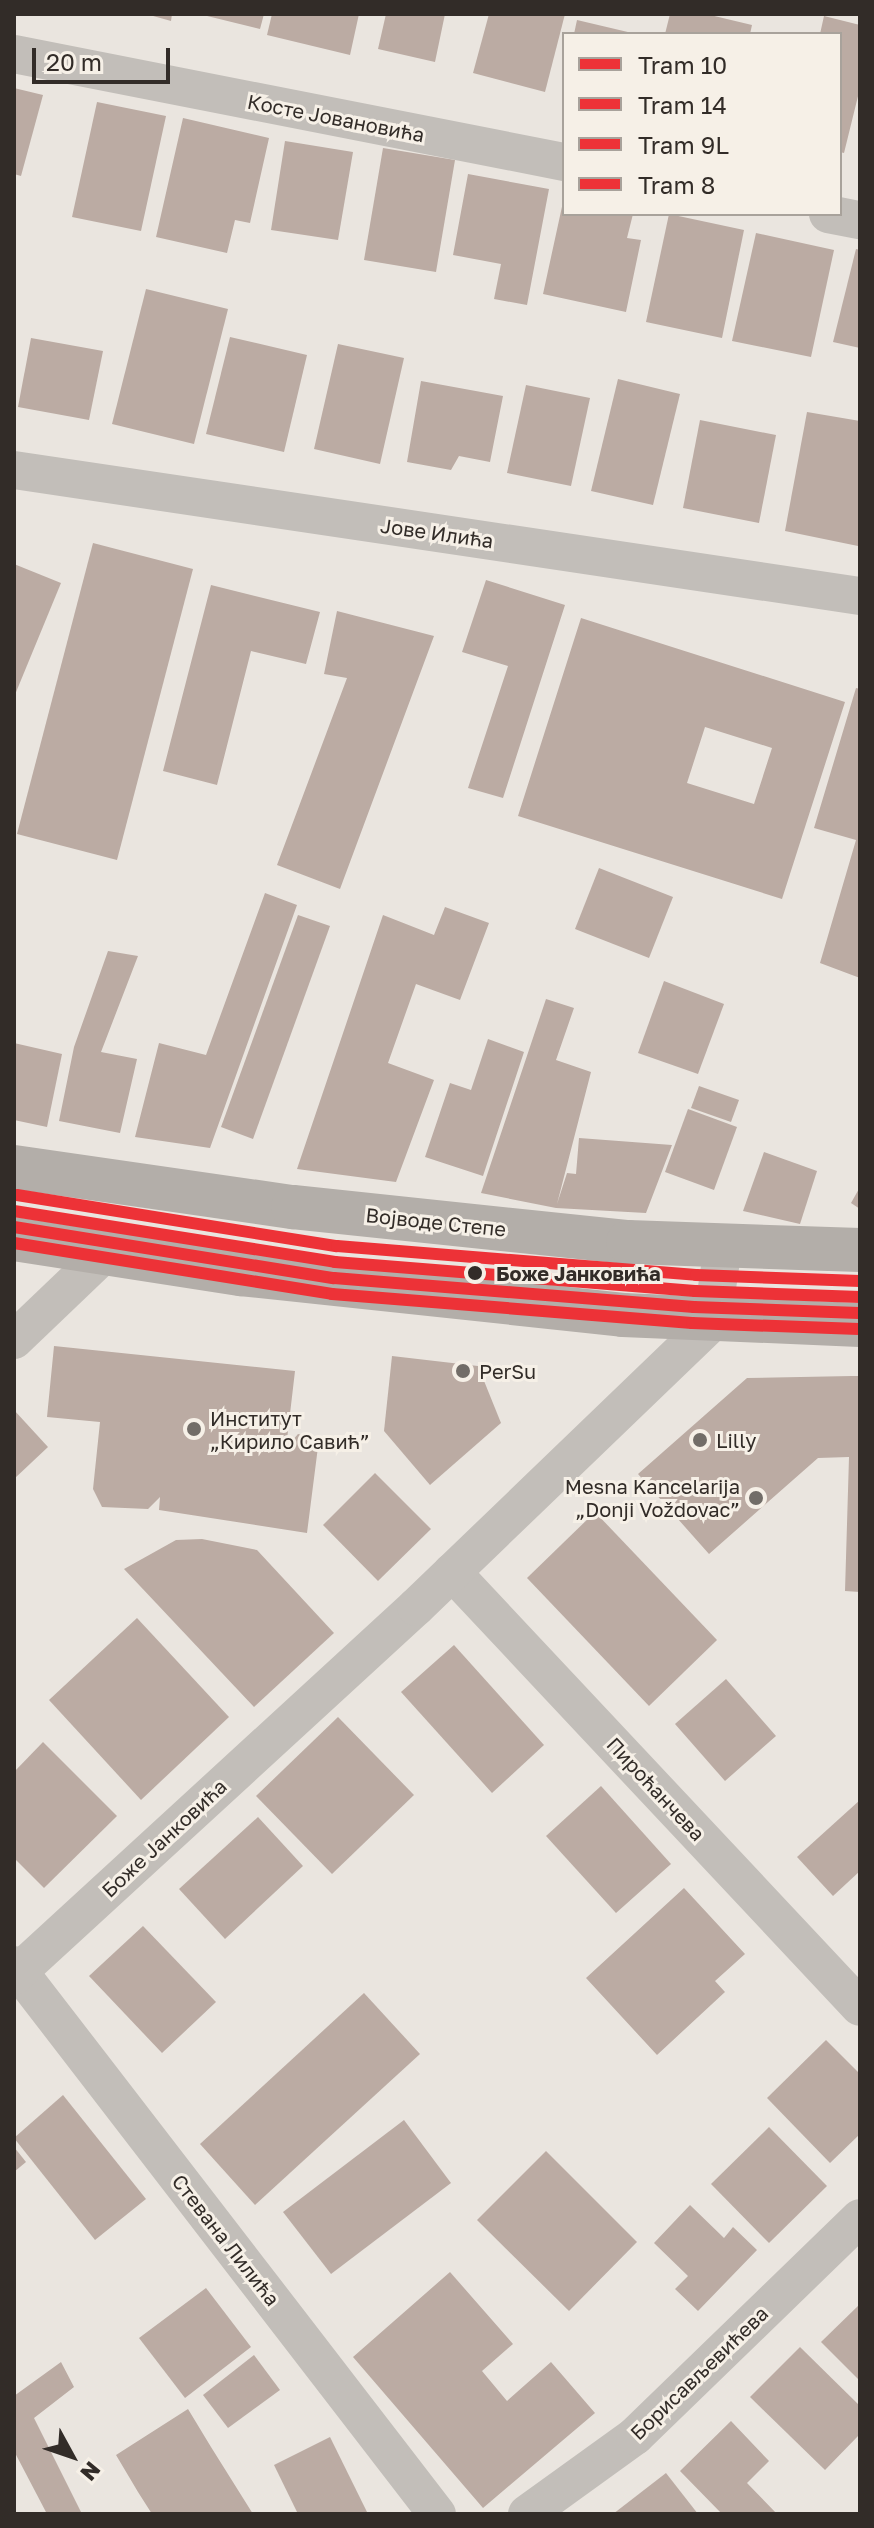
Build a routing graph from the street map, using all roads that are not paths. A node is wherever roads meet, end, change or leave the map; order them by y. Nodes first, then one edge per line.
1 (14, 54) edge
2 (562, 162) edge
3 (839, 216) edge
4 (860, 220) edge
5 (14, 470) edge
6 (860, 596) edge
7 (14, 1167) edge
8 (14, 1239) edge
9 (723, 1247) junction
10 (860, 1250) edge
11 (106, 1252) junction
12 (712, 1322) junction
13 (860, 1325) edge
14 (14, 1340) edge
15 (452, 1572) junction
16 (16, 1971) edge
17 (860, 2007) edge
18 (860, 2218) edge
19 (437, 2514) edge
20 (527, 2514) edge

1 - 2 street, Косте Јовановића
3 - 4 street
5 - 6 street, Јове Илића
7 - 9 main road, Војводе Степе
8 - 11 main road
9 - 10 main road, Војводе Степе
9 - 12 street
11 - 12 main road
11 - 14 street
12 - 13 main road
12 - 15 street, Боже Јанковића
15 - 16 street, Боже Јанковића
15 - 17 street, Пироћанчева
16 - 19 street, Стевана Лилића
18 - 20 street, Борисављевићева

